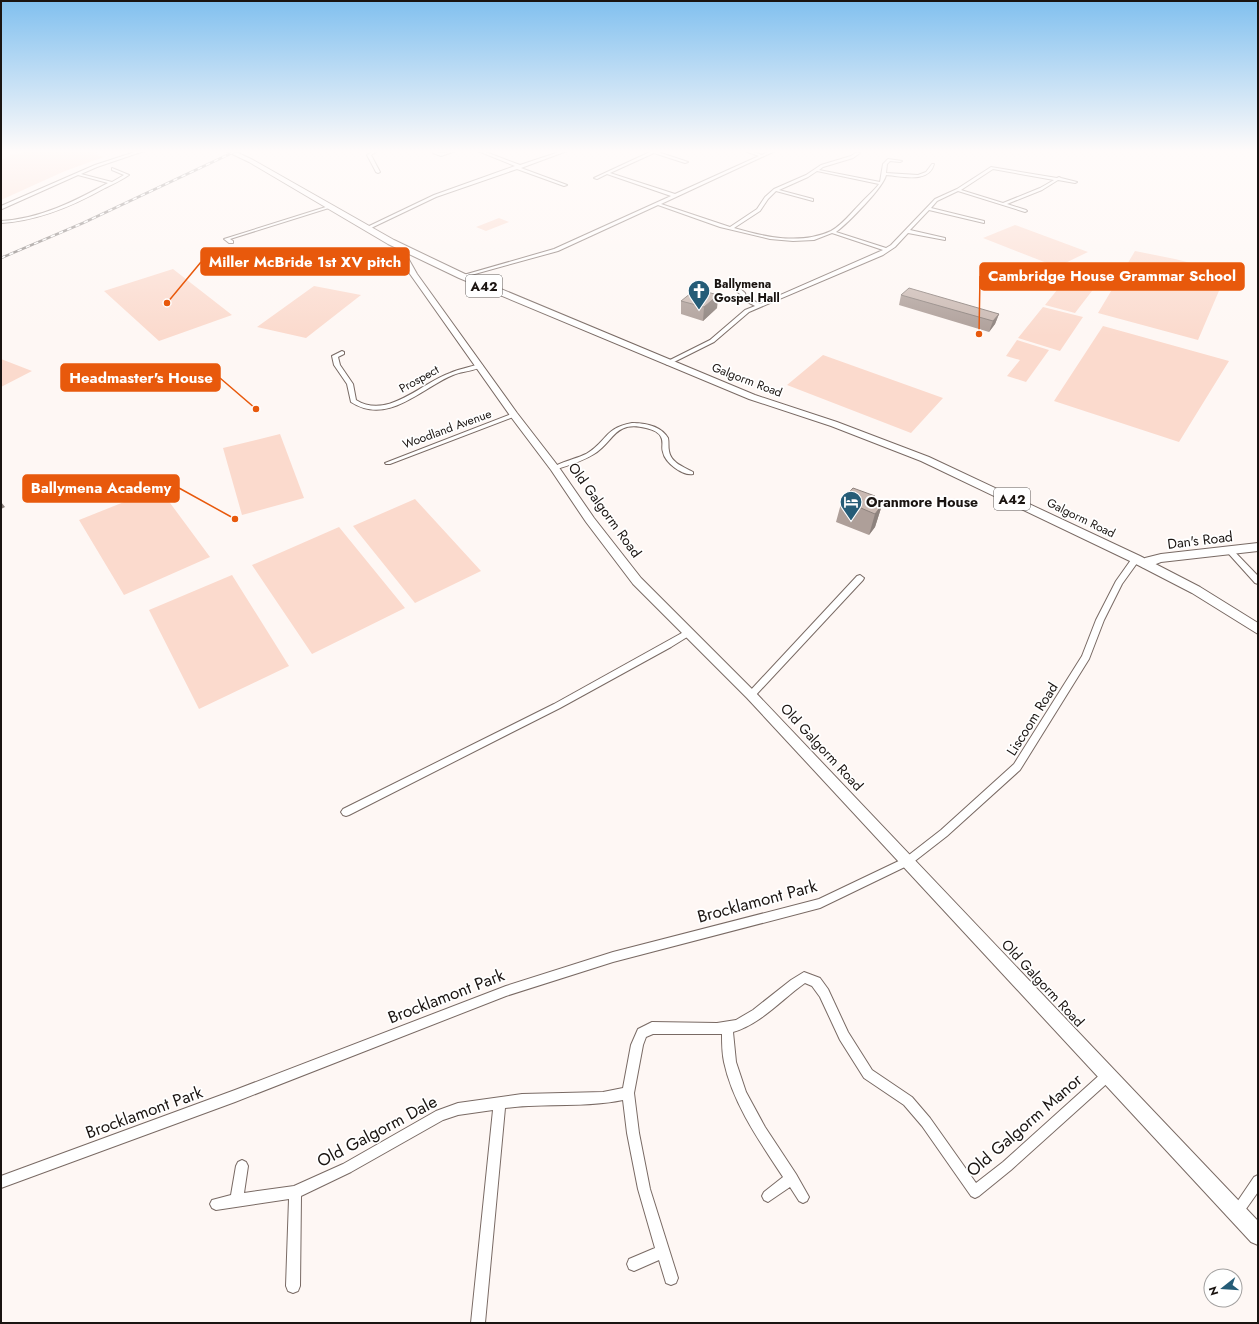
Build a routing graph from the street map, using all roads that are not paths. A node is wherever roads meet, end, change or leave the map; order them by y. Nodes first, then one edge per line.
1 (46, 213) edge
2 (311, 213) edge
3 (340, 213) edge
4 (399, 213) edge
5 (639, 213) edge
6 (685, 213) edge
7 (755, 213) edge
8 (853, 213) edge
9 (925, 213) edge
10 (944, 213) edge
11 (1, 222) edge
12 (982, 222) dead end
13 (366, 228) junction
14 (731, 228) junction
15 (907, 231) junction
16 (832, 232) junction
17 (943, 239) dead end
18 (231, 242) dead end
19 (405, 250) junction
20 (887, 250) junction
21 (462, 276) junction
22 (734, 286) dead end
23 (758, 305) junction
24 (342, 353) dead end
25 (668, 363) junction
26 (480, 366) junction
27 (514, 416) junction
28 (388, 463) dead end
29 (555, 468) junction
30 (691, 473) dead end
31 (1258, 547) edge
32 (1230, 550) junction
33 (1141, 561) junction
34 (860, 578) dead end
35 (1258, 581) edge
36 (1258, 629) edge
37 (689, 632) junction
38 (751, 695) junction
39 (346, 812) dead end
40 (908, 861) junction
41 (727, 1028) junction
42 (1108, 1075) junction
43 (628, 1093) junction
44 (500, 1103) junction
45 (242, 1166) dead end
46 (792, 1178) junction
47 (1258, 1181) edge
48 (1, 1182) edge
49 (295, 1192) junction
50 (768, 1196) dead end
51 (803, 1197) dead end
52 (237, 1200) junction
53 (216, 1204) dead end
54 (1237, 1212) junction
55 (1258, 1235) edge
56 (662, 1252) junction
57 (634, 1264) dead end
58 (671, 1278) dead end
59 (293, 1286) dead end
60 (478, 1323) edge

1 - 11 street
2 - 18 street
3 - 13 main road, Galgorm Road / A42
4 - 13 street
5 - 21 street
6 - 14 street
7 - 14 street
8 - 16 street
9 - 15 street
10 - 12 street
13 - 19 main road, Galgorm Road / A42
14 - 16 street
15 - 17 street
15 - 20 street
16 - 20 street
19 - 21 main road, Galgorm Road / A42
19 - 26 street, Old Galgorm Road
20 - 23 street
21 - 25 main road, Galgorm Road / A42
22 - 23 street
23 - 25 street
24 - 26 street, Prospect
25 - 33 main road, Galgorm Road / A42
26 - 27 street, Old Galgorm Road
27 - 28 street, Woodland Avenue
27 - 29 street, Old Galgorm Road
29 - 30 street
29 - 37 street, Old Galgorm Road
31 - 32 street, Dan's Road
32 - 33 street, Dan's Road
32 - 35 street
33 - 36 main road, Galgorm Road / A42
33 - 40 street, Liscoom Road
34 - 38 street
37 - 38 street, Old Galgorm Road
37 - 39 street
38 - 40 street, Old Galgorm Road
40 - 42 street, Old Galgorm Road
40 - 48 street, Brocklamont Park
41 - 42 street, Old Galgorm Manor
41 - 43 street, Old Galgorm Manor
41 - 46 street
42 - 54 street, Old Galgorm Road
43 - 44 street, Old Galgorm Dale
43 - 56 street, Old Galgorm Manor
44 - 49 street, Old Galgorm Dale
44 - 60 street
45 - 52 street
46 - 50 street
46 - 51 street
47 - 54 street
49 - 52 street, Old Galgorm Dale
49 - 59 street
52 - 53 street, Old Galgorm Dale
54 - 55 street, Old Galgorm Road
56 - 57 street
56 - 58 street, Old Galgorm Manor

